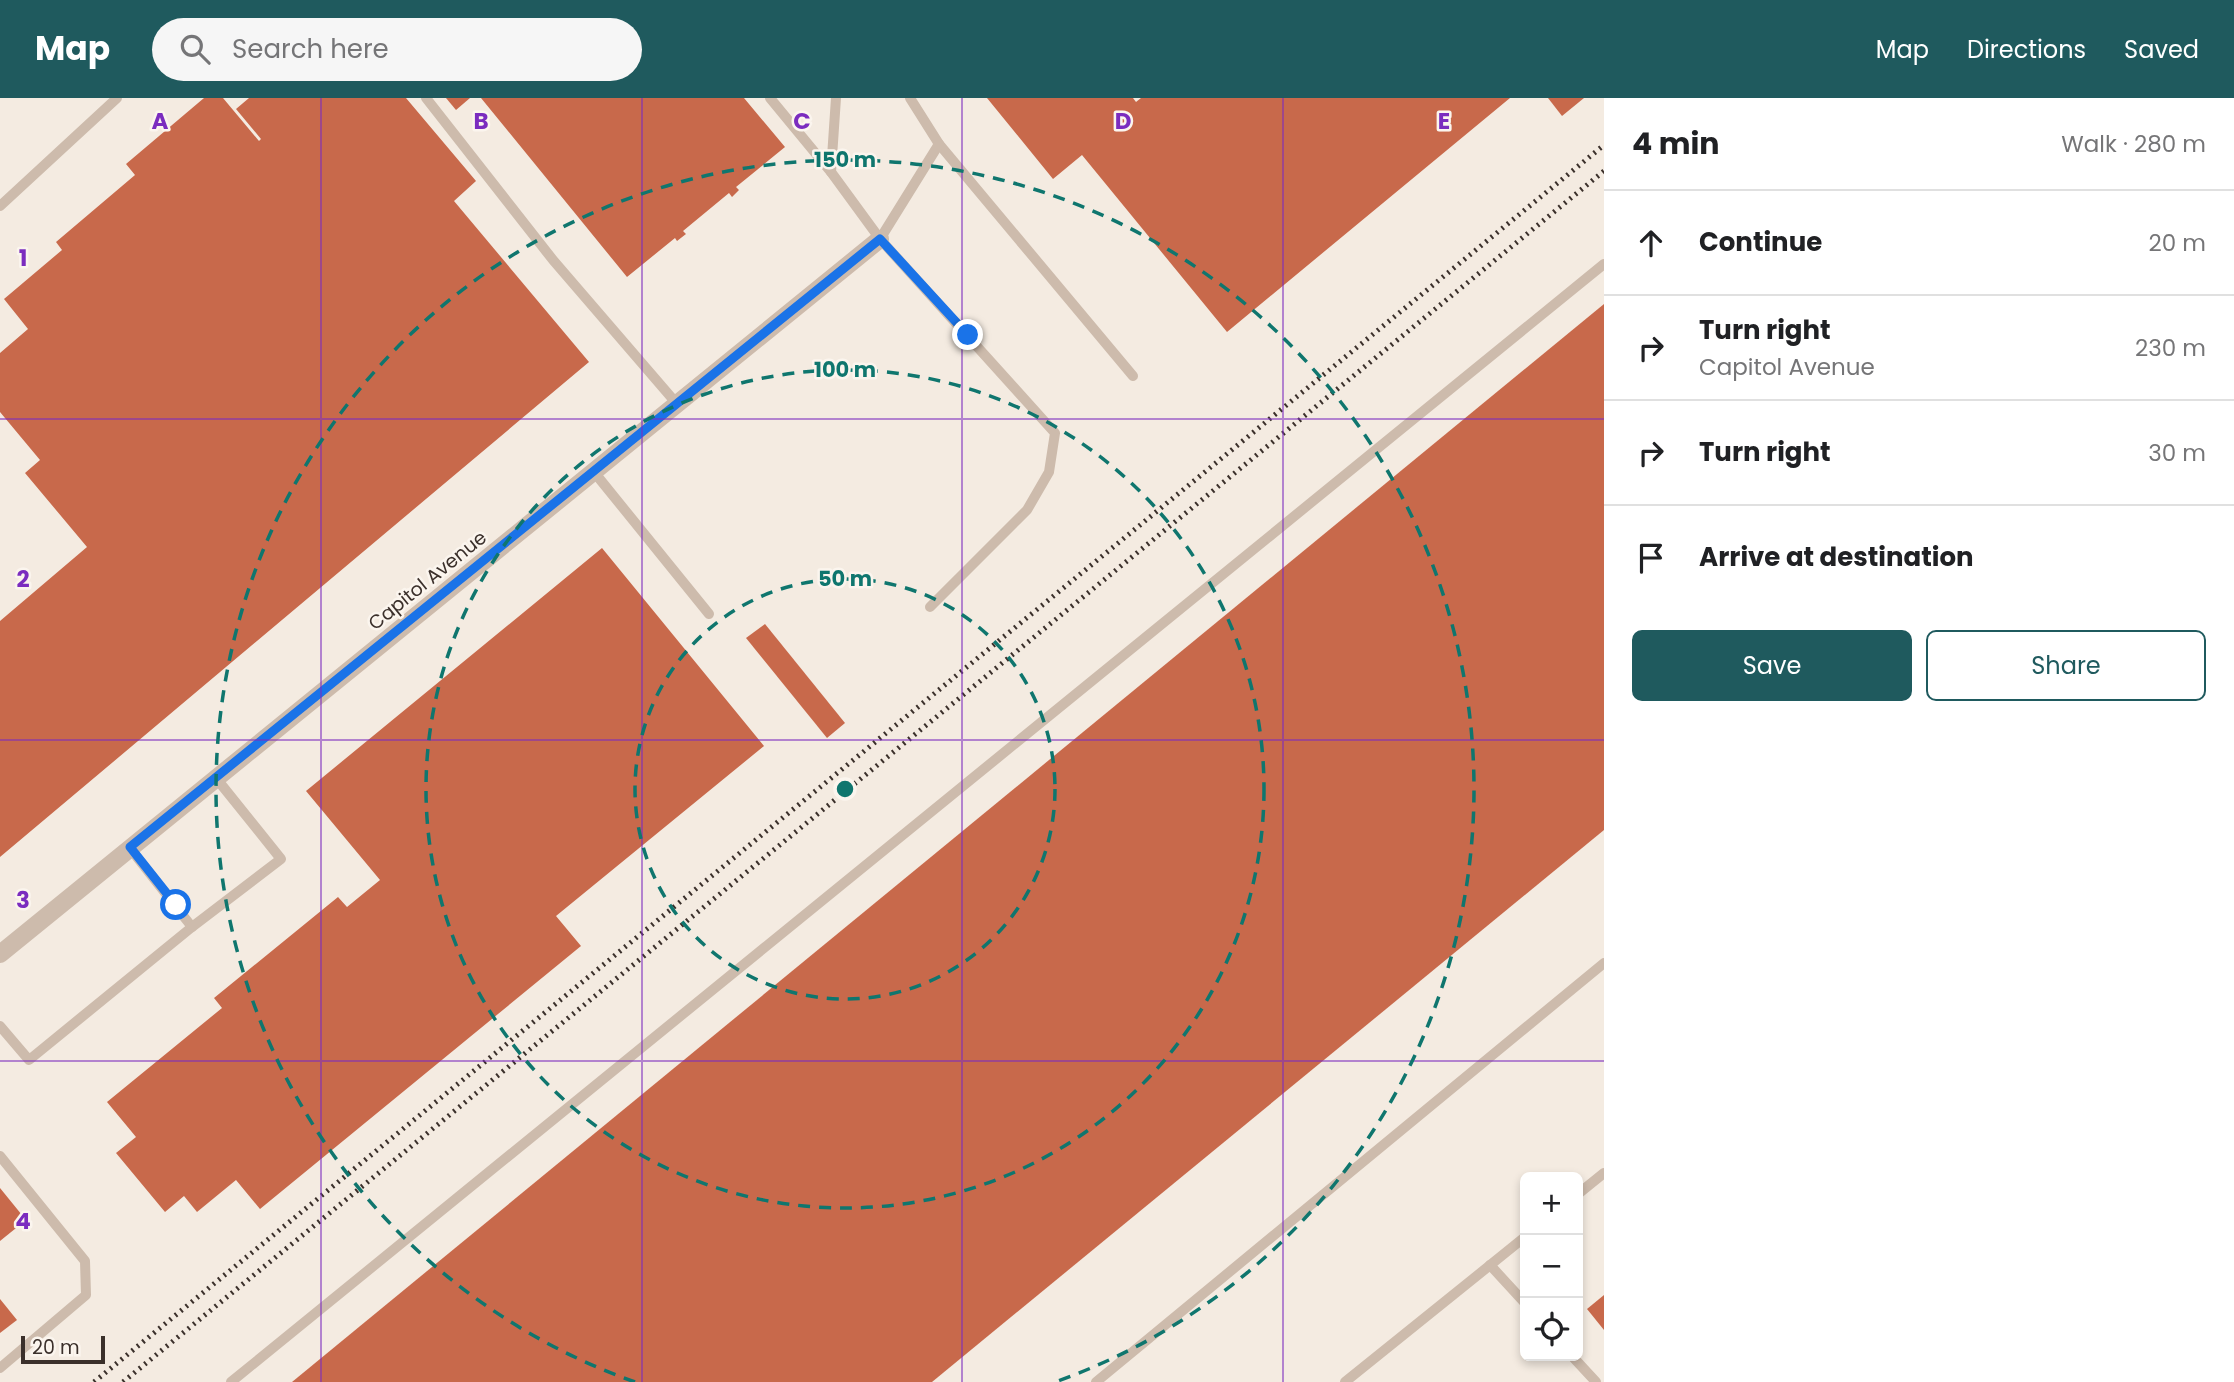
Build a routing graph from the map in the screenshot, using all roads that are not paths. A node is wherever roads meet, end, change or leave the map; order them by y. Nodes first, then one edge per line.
1 (117, 98) edge
2 (426, 98) edge
3 (770, 98) edge
4 (836, 98) edge
5 (910, 98) edge
6 (939, 144) junction
7 (831, 172) junction
8 (0, 206) edge
9 (880, 239) junction
10 (1604, 264) edge
11 (1133, 376) dead end
12 (677, 404) junction
13 (594, 472) junction
14 (930, 607) dead end
15 (709, 614) dead end
16 (216, 778) junction
17 (130, 847) junction
18 (192, 927) junction
19 (0, 954) edge
20 (1604, 963) edge
21 (0, 1026) edge
22 (0, 1156) edge
23 (1604, 1173) edge
24 (1583, 1190) edge
25 (1520, 1241) edge
26 (1490, 1265) junction
27 (1520, 1298) edge
28 (1577, 1361) edge
29 (0, 1368) edge
30 (230, 1382) edge
31 (1096, 1382) edge
32 (1345, 1382) edge
33 (1596, 1382) edge

1 - 8 lane
2 - 12 lane
3 - 7 lane
4 - 7 lane
5 - 6 lane
6 - 9 lane
6 - 11 lane
7 - 9 lane
9 - 12 street, Capitol Avenue
9 - 14 lane
10 - 30 lane
12 - 13 street, Capitol Avenue
13 - 15 lane
13 - 16 street, Capitol Avenue
16 - 17 street, Capitol Avenue
16 - 18 lane
17 - 18 lane
17 - 19 street, Capitol Avenue
18 - 21 lane
20 - 31 lane
22 - 29 lane
23 - 24 lane
25 - 26 lane
26 - 27 lane
26 - 32 lane
28 - 33 lane

